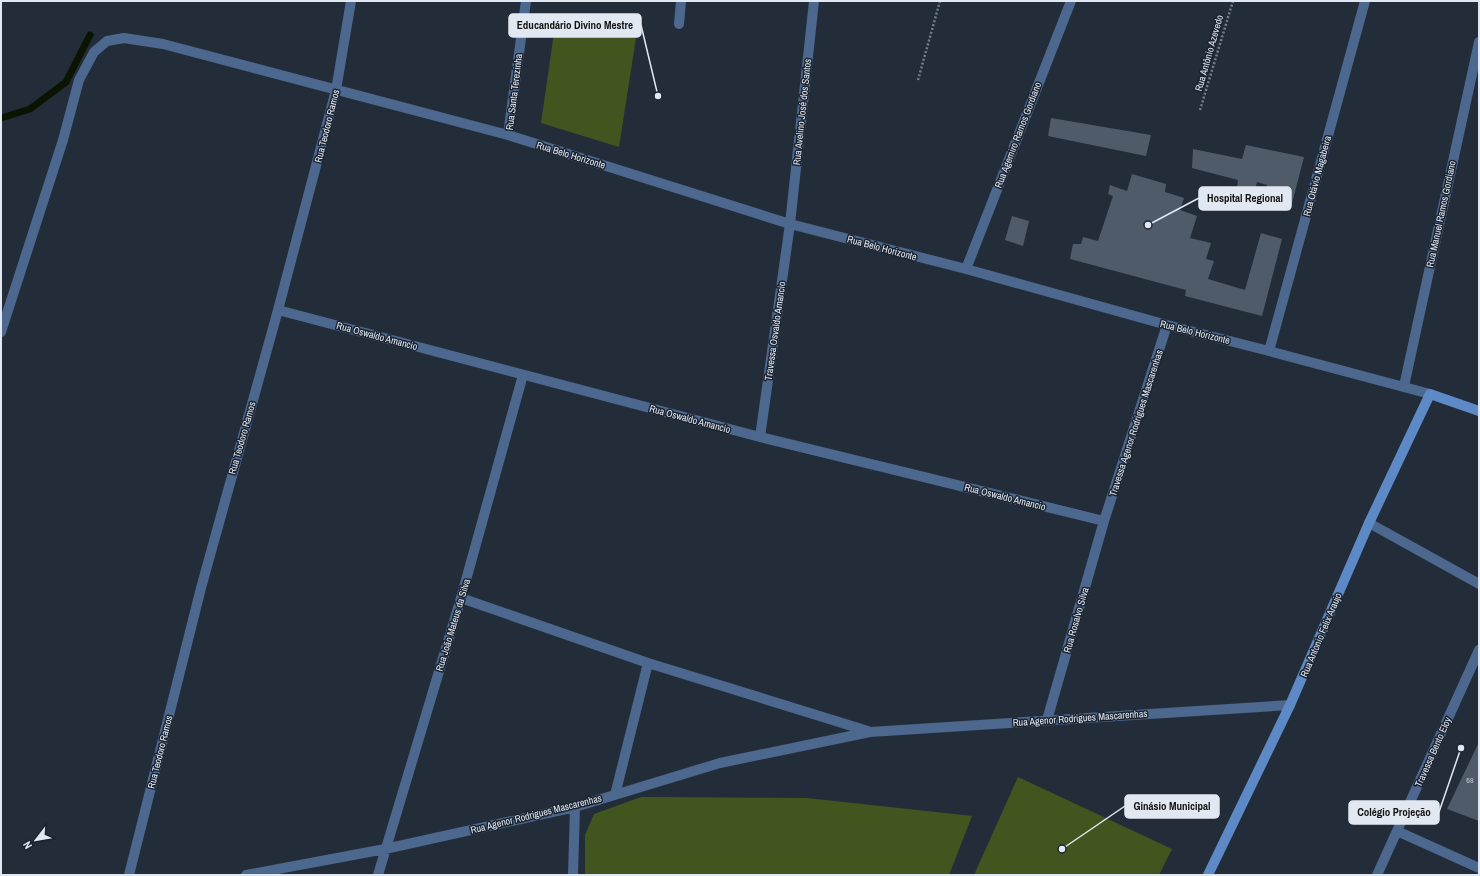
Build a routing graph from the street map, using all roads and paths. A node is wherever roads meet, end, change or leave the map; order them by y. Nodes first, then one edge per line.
1 (351, 1) edge
2 (526, 1) edge
3 (681, 1) edge
4 (814, 1) edge
5 (940, 1) edge
6 (1071, 1) edge
7 (1233, 1) edge
8 (1366, 1) edge
9 (679, 24) dead end
10 (1479, 42) edge
11 (918, 80) dead end
12 (336, 90) junction
13 (1200, 110) dead end
14 (508, 136) junction
15 (790, 224) junction
16 (966, 269) junction
17 (278, 310) junction
18 (1167, 325) junction
19 (1, 332) edge
20 (1269, 351) junction
21 (523, 375) junction
22 (1404, 386) junction
23 (1430, 394) junction
24 (1479, 411) edge
25 (760, 437) junction
26 (1104, 521) junction
27 (1369, 523) junction
28 (1479, 584) edge
29 (461, 598) junction
30 (1479, 650) edge
31 (648, 663) junction
32 (1290, 705) junction
33 (1047, 720) junction
34 (870, 732) junction
35 (616, 795) junction
36 (575, 807) junction
37 (1397, 831) junction
38 (385, 849) junction
39 (1479, 868) edge
40 (129, 875) edge
41 (246, 875) edge
42 (378, 875) edge
43 (573, 875) edge
44 (1208, 875) edge
45 (1377, 875) edge

1 - 12 street, Rua Teodoro Ramos
2 - 14 street, Rua Santa Terezinha
3 - 9 street
4 - 15 street, Rua Avelino José dos Santos
5 - 11 path
6 - 16 street, Rua Agemiro Ramos Gordiano
7 - 13 path, Rua Antônio Azevedo
8 - 20 street, Rua Otávio Magabeira
10 - 22 street, Rua Manuel Ramos Gordiano
12 - 14 street, Rua Belo Horizonte
12 - 17 street, Rua Teodoro Ramos
12 - 19 street, Rua Belo Horizonte
14 - 15 street, Rua Belo Horizonte
15 - 16 street, Rua Belo Horizonte
15 - 25 street, Travessa Osvaldo Amancio
16 - 18 street, Rua Belo Horizonte
17 - 21 street, Rua Oswaldo Amancio
17 - 40 street, Rua Teodoro Ramos
18 - 20 street, Rua Belo Horizonte
18 - 26 street, Travessa Agenor Rodrigues Mascarenhas
20 - 22 street, Rua Belo Horizonte
21 - 25 street, Rua Oswaldo Amancio
21 - 29 street, Rua João Mateus da Silva
22 - 23 street, Rua Belo Horizonte
23 - 24 main road
23 - 27 main road, Rua Antonio Felix Araujo
25 - 26 street, Rua Oswaldo Amancio
26 - 33 street, Rua Rosalvo Silva
27 - 28 street
27 - 32 main road, Rua Antonio Felix Araujo
29 - 31 street, Rua Agenor Rodrigues Mascarenhas
29 - 38 street, Rua João Mateus da Silva
30 - 37 street, Travessa Bento Eloy
31 - 34 street, Rua Agenor Rodrigues Mascarenhas
31 - 35 street
32 - 33 street, Rua Agenor Rodrigues Mascarenhas
32 - 44 main road, Rua Antonio Felix Araujo
33 - 34 street, Rua Agenor Rodrigues Mascarenhas
34 - 35 street, Rua Agenor Rodrigues Mascarenhas
35 - 36 street, Rua Agenor Rodrigues Mascarenhas
36 - 38 street, Rua Agenor Rodrigues Mascarenhas
36 - 43 street
37 - 39 street
37 - 45 street, Travessa Bento Eloy
38 - 41 street, Rua Agenor Rodrigues Mascarenhas
38 - 42 street, Rua João Mateus da Silva

